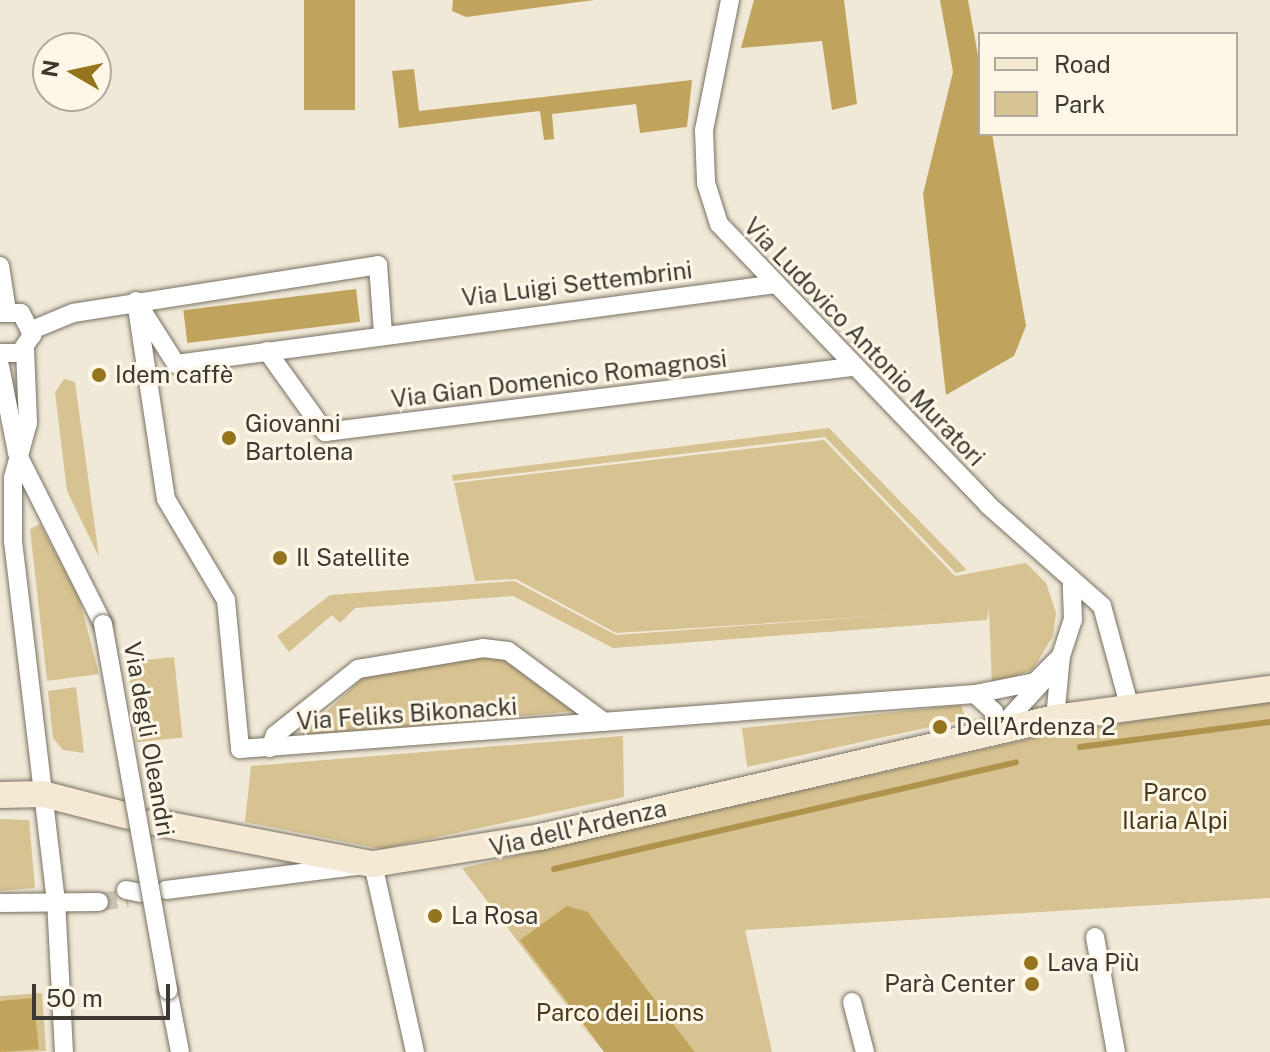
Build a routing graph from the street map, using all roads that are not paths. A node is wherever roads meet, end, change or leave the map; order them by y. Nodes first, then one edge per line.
1 (730, 0) edge
2 (0, 266) edge
3 (776, 284) junction
4 (136, 301) junction
5 (4, 312) edge
6 (32, 330) junction
7 (383, 333) junction
8 (25, 349) junction
9 (267, 351) junction
10 (0, 353) edge
11 (0, 366) edge
12 (851, 367) junction
13 (17, 453) junction
14 (1072, 585) junction
15 (1061, 656) junction
16 (1049, 673) junction
17 (1270, 689) edge
18 (975, 694) junction
19 (1129, 705) junction
20 (1055, 718) junction
21 (604, 722) junction
22 (998, 730) junction
23 (270, 748) junction
24 (43, 794) junction
25 (0, 795) edge
26 (128, 816) dead end
27 (154, 822) dead end
28 (373, 864) junction
29 (166, 890) dead end
30 (93, 898) tunnel mouth
31 (56, 900) junction
32 (0, 903) edge
33 (1095, 937) dead end
34 (852, 1002) dead end
35 (67, 1033) junction
36 (64, 1052) edge
37 (81, 1052) edge
38 (180, 1052) edge
39 (415, 1052) edge
40 (865, 1052) edge
41 (1116, 1052) edge

1 - 3 street, Via Ludovico Antonio Muratori
2 - 5 street
3 - 7 street, Via Luigi Settembrini
3 - 12 street, Via Ludovico Antonio Muratori
4 - 6 street
4 - 7 street
4 - 9 street, Via Luigi Settembrini
4 - 23 street
5 - 6 street
6 - 8 street
7 - 9 street, Via Luigi Settembrini
8 - 10 street
8 - 13 street
9 - 12 street, Via Gian Domenico Romagnosi
11 - 13 street
12 - 14 street, Via Ludovico Antonio Muratori
13 - 24 street
13 - 38 street, Via degli Oleandri, bridge
14 - 15 street
14 - 19 street, Via Ludovico Antonio Muratori
15 - 16 street
15 - 20 street
16 - 18 street, Via Feliks Bikonacki
16 - 22 street
17 - 19 main road, Via dell'Ardenza
18 - 21 street, Via Feliks Bikonacki
18 - 22 street
19 - 20 main road, Via dell'Ardenza
20 - 22 main road, Via dell'Ardenza
21 - 23 street, Via Feliks Bikonacki
21 - 23 street, Via Feliks Bikonacki
22 - 28 main road, Via dell'Ardenza
24 - 25 main road
24 - 26 main road
24 - 31 street
27 - 28 main road, Via dell'Ardenza
28 - 29 street
28 - 39 street
30 - 31 street
31 - 32 street
31 - 35 street
33 - 41 street
34 - 40 street
35 - 36 street
35 - 37 street

